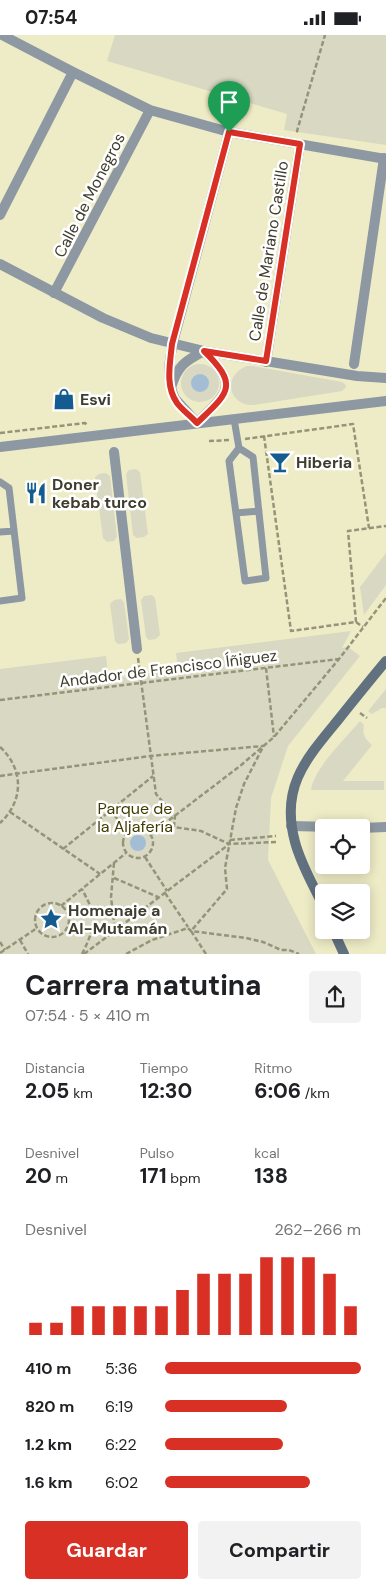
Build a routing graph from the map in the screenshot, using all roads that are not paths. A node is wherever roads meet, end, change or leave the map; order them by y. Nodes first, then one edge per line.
1 (2, 35) edge
2 (73, 72) junction
3 (150, 110) junction
4 (229, 132) junction
5 (300, 144) junction
6 (385, 158) edge
7 (0, 215) edge
8 (0, 264) edge
9 (54, 293) junction
10 (172, 344) junction
11 (204, 351) junction
12 (266, 361) junction
13 (354, 364) dead end
14 (386, 379) edge
15 (171, 388) junction
16 (386, 401) edge
17 (234, 419) junction
18 (197, 423) junction
19 (0, 447) edge
20 (239, 447) junction
21 (114, 452) dead end
22 (0, 482) edge
23 (259, 511) junction
24 (236, 513) junction
25 (14, 531) junction
26 (0, 532) edge
27 (0, 601) edge
28 (137, 649) road end
29 (386, 661) edge
30 (292, 826) junction
31 (315, 827) edge
32 (386, 827) edge
33 (370, 828) edge
34 (315, 888) edge
35 (337, 939) edge
36 (344, 954) edge

1 - 2 street
2 - 3 street
2 - 7 street
3 - 4 street
3 - 9 street, Calle de Monegros
4 - 5 street
4 - 10 street
5 - 6 street
5 - 12 street, Calle de Mariano Castillo
6 - 13 street
8 - 9 street
9 - 10 street
10 - 11 street
10 - 15 street
11 - 12 street
11 - 15 street
11 - 18 street
12 - 14 street
15 - 18 street
16 - 17 street
17 - 18 street
17 - 20 lane
18 - 19 street
20 - 23 lane
20 - 24 lane
21 - 28 street
22 - 25 lane
23 - 24 lane
23 - 24 lane
25 - 26 lane
25 - 27 lane
29 - 30 main road
30 - 31 street
30 - 34 main road
32 - 33 street
35 - 36 main road

